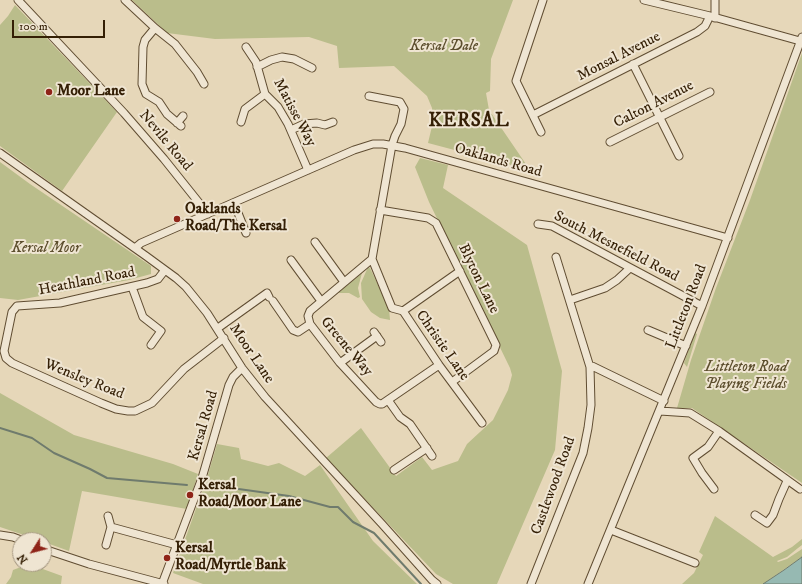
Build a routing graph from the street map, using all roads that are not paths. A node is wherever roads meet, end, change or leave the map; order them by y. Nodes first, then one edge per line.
1 (18, 0) edge
2 (125, 0) edge
3 (542, 0) edge
4 (644, 0) edge
5 (715, 0) edge
6 (712, 17) junction
7 (155, 28) junction
8 (801, 39) edge
9 (246, 47) dead end
10 (633, 64) junction
11 (257, 67) junction
12 (312, 68) dead end
13 (204, 79) dead end
14 (710, 92) dead end
15 (265, 94) junction
16 (369, 96) dead end
17 (533, 115) junction
18 (183, 116) dead end
19 (660, 117) junction
20 (241, 122) dead end
21 (333, 122) dead end
22 (291, 130) junction
23 (541, 132) dead end
24 (610, 142) dead end
25 (392, 145) junction
26 (0, 153) edge
27 (679, 156) dead end
28 (308, 170) junction
29 (234, 203) junction
30 (380, 210) junction
31 (208, 214) junction
32 (538, 224) dead end
33 (246, 233) dead end
34 (728, 238) junction
35 (315, 242) dead end
36 (135, 248) junction
37 (556, 257) dead end
38 (372, 259) junction
39 (291, 260) dead end
40 (630, 268) junction
41 (165, 270) junction
42 (460, 271) junction
43 (344, 282) junction
44 (132, 287) junction
45 (570, 300) junction
46 (321, 301) junction
47 (702, 306) junction
48 (403, 311) junction
49 (12, 312) joint
50 (310, 324) junction
51 (218, 328) junction
52 (648, 330) dead end
53 (378, 337) dead end
54 (224, 338) junction
55 (151, 345) dead end
56 (686, 346) junction
57 (340, 363) junction
58 (439, 365) junction
59 (590, 367) junction
60 (242, 368) junction
61 (452, 382) junction
62 (388, 400) junction
63 (664, 400) junction
64 (660, 411) junction
65 (482, 423) dead end
66 (719, 431) junction
67 (427, 448) junction
68 (432, 456) dead end
69 (394, 470) dead end
70 (787, 481) junction
71 (714, 489) dead end
72 (800, 489) dead end
73 (755, 515) dead end
74 (108, 516) dead end
75 (110, 527) junction
76 (611, 530) junction
77 (0, 535) edge
78 (12, 537) edge
79 (106, 544) dead end
80 (177, 545) junction
81 (52, 552) edge
82 (695, 563) dead end
83 (163, 584) edge
84 (437, 584) edge
85 (531, 584) edge
86 (588, 584) edge

1 - 31 street, Nevile Road
2 - 7 street
3 - 17 street
4 - 6 street
5 - 6 street
6 - 8 street
6 - 10 street, Monsal Avenue
7 - 13 street
7 - 18 street
8 - 34 street, Littleton Road
9 - 11 street, Matisse Way
10 - 17 street, Monsal Avenue
10 - 19 street
11 - 12 street
11 - 15 street, Matisse Way
14 - 19 street, Calton Avenue
15 - 20 street
15 - 22 street, Matisse Way
16 - 25 street
17 - 23 street
19 - 24 street, Calton Avenue
19 - 27 street
21 - 22 street
22 - 28 street, Matisse Way
25 - 28 street, Oaklands Road
25 - 30 street
25 - 34 street, Oaklands Road
26 - 36 street, Moor Lane
28 - 29 street, Oaklands Road
29 - 31 street, Oaklands Road
29 - 33 street
30 - 38 street
30 - 42 street, Blyton Lane
31 - 36 street, Oaklands Road
32 - 40 street, South Mesnefield Road
34 - 47 street, Littleton Road
35 - 43 street
36 - 41 street, Moor Lane
37 - 45 street, Castlewood Road
38 - 43 street, Greene Way
38 - 48 street, Christie Lane
39 - 46 street
40 - 45 street
40 - 47 street, South Mesnefield Road
41 - 44 street, Heathland Road
41 - 51 street, Moor Lane
42 - 48 street
42 - 61 street, Blyton Lane
43 - 46 street, Greene Way
44 - 49 street, Heathland Road
44 - 55 street
45 - 59 street, Castlewood Road
46 - 50 street, Greene Way
47 - 56 street, Littleton Road
48 - 58 street, Christie Lane
49 - 54 street, Wensley Road
50 - 51 street
50 - 57 street, Greene Way
51 - 54 street, Moor Lane
52 - 56 street
53 - 57 street
54 - 60 street, Moor Lane
56 - 63 street, Littleton Road
57 - 62 street, Greene Way
58 - 61 street, Christie Lane
58 - 62 street
59 - 63 street
59 - 85 street, Castlewood Road
60 - 80 street, Kersal Road
60 - 84 street, Moor Lane
61 - 65 street, Christie Lane
62 - 67 street
63 - 64 street, Littleton Road
64 - 66 street
64 - 76 street, Littleton Road
66 - 70 street
66 - 71 street
67 - 68 street
67 - 69 street
70 - 72 street
70 - 73 street
74 - 75 street
75 - 79 street
75 - 80 street
76 - 82 street
76 - 86 street, Littleton Road
77 - 78 street
80 - 83 street, Kersal Road
81 - 83 street

